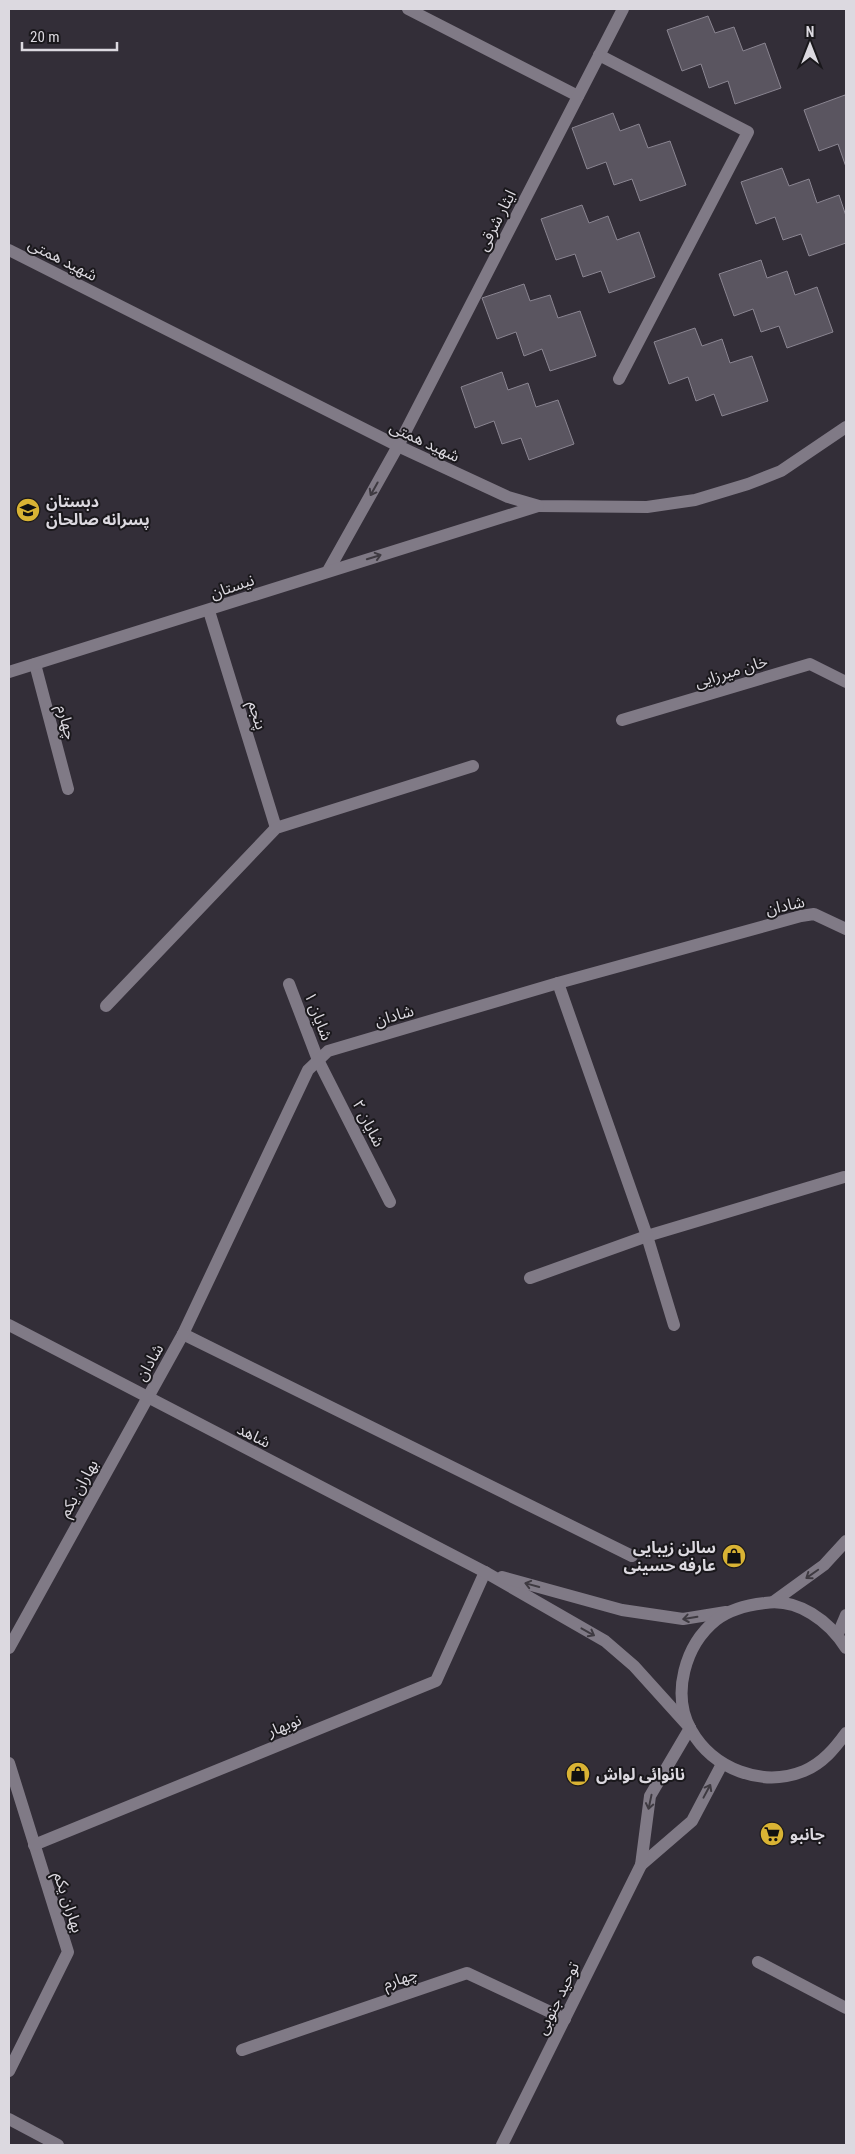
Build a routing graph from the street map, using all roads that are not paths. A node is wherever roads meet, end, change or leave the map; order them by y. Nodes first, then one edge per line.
1 (408, 9) edge
2 (623, 9) edge
3 (599, 55) junction
4 (578, 96) junction
5 (9, 250) edge
6 (619, 379) dead end
7 (846, 428) edge
8 (398, 446) junction
9 (539, 506) junction
10 (328, 571) junction
11 (209, 611) junction
12 (34, 664) junction
13 (9, 672) edge
14 (846, 682) edge
15 (622, 720) dead end
16 (473, 766) dead end
17 (68, 789) dead end
18 (276, 828) junction
19 (846, 929) edge
20 (558, 983) junction
21 (289, 984) dead end
22 (106, 1006) dead end
23 (318, 1060) junction
24 (844, 1177) dead end
25 (390, 1202) dead end
26 (646, 1236) junction
27 (530, 1278) dead end
28 (9, 1324) edge
29 (674, 1325) dead end
30 (183, 1334) junction
31 (147, 1397) junction
32 (846, 1541) edge
33 (632, 1556) dead end
34 (485, 1572) junction
35 (772, 1602) junction
36 (735, 1610) junction
37 (846, 1615) edge
38 (838, 1634) junction
39 (9, 1648) edge
40 (846, 1648) edge
41 (690, 1728) junction
42 (846, 1733) edge
43 (9, 1763) edge
44 (722, 1764) junction
45 (34, 1845) junction
46 (641, 1866) junction
47 (758, 1962) dead end
48 (846, 2008) edge
49 (565, 2019) junction
50 (242, 2050) dead end
51 (9, 2070) edge
52 (9, 2119) edge
53 (58, 2145) edge
54 (502, 2145) edge

1 - 4 street
2 - 3 street, ایثار شرقی
3 - 4 street, ایثار شرقی
3 - 6 street
4 - 8 street, ایثار شرقی
5 - 8 street, شهید همتی
7 - 9 street, شهید همتی
8 - 9 street, شهید همتی
8 -> 10 street
10 -> 9 street, نيستان
10 - 11 street, نيستان
11 - 12 street, نيستان
11 - 18 street, پنجم
12 - 13 street, نيستان
12 - 17 street, چهارم
14 - 15 street, خان میرزایی
16 - 18 street
18 - 22 street
19 - 20 street, شادان
20 - 23 street, شادان
20 - 26 street
21 - 23 street, شایان ۱
23 - 25 street, شایان ۲
23 - 30 street, شادان
24 - 26 street
26 - 27 street
26 - 29 street
28 - 31 street, شاهد
30 - 31 street, شادان
30 - 33 street
31 - 34 street, شاهد
31 - 39 street, بهاران یکم
32 -> 35 street
36 -> 34 street
34 -> 41 street
34 - 45 street, نوبهار
35 - 36 street
35 - 38 street
36 - 41 street
37 - 38 street
38 - 40 street
41 - 44 street
41 -> 46 street, توحید جنوبی
42 - 44 street
43 - 45 street, بهاران یکم
46 -> 44 street, توحید جنوبی
45 - 51 street, بهاران یکم
46 - 49 street, توحید جنوبی
47 - 48 street
49 - 50 street, چهارم
49 - 54 street, توحید جنوبی
52 - 53 street

